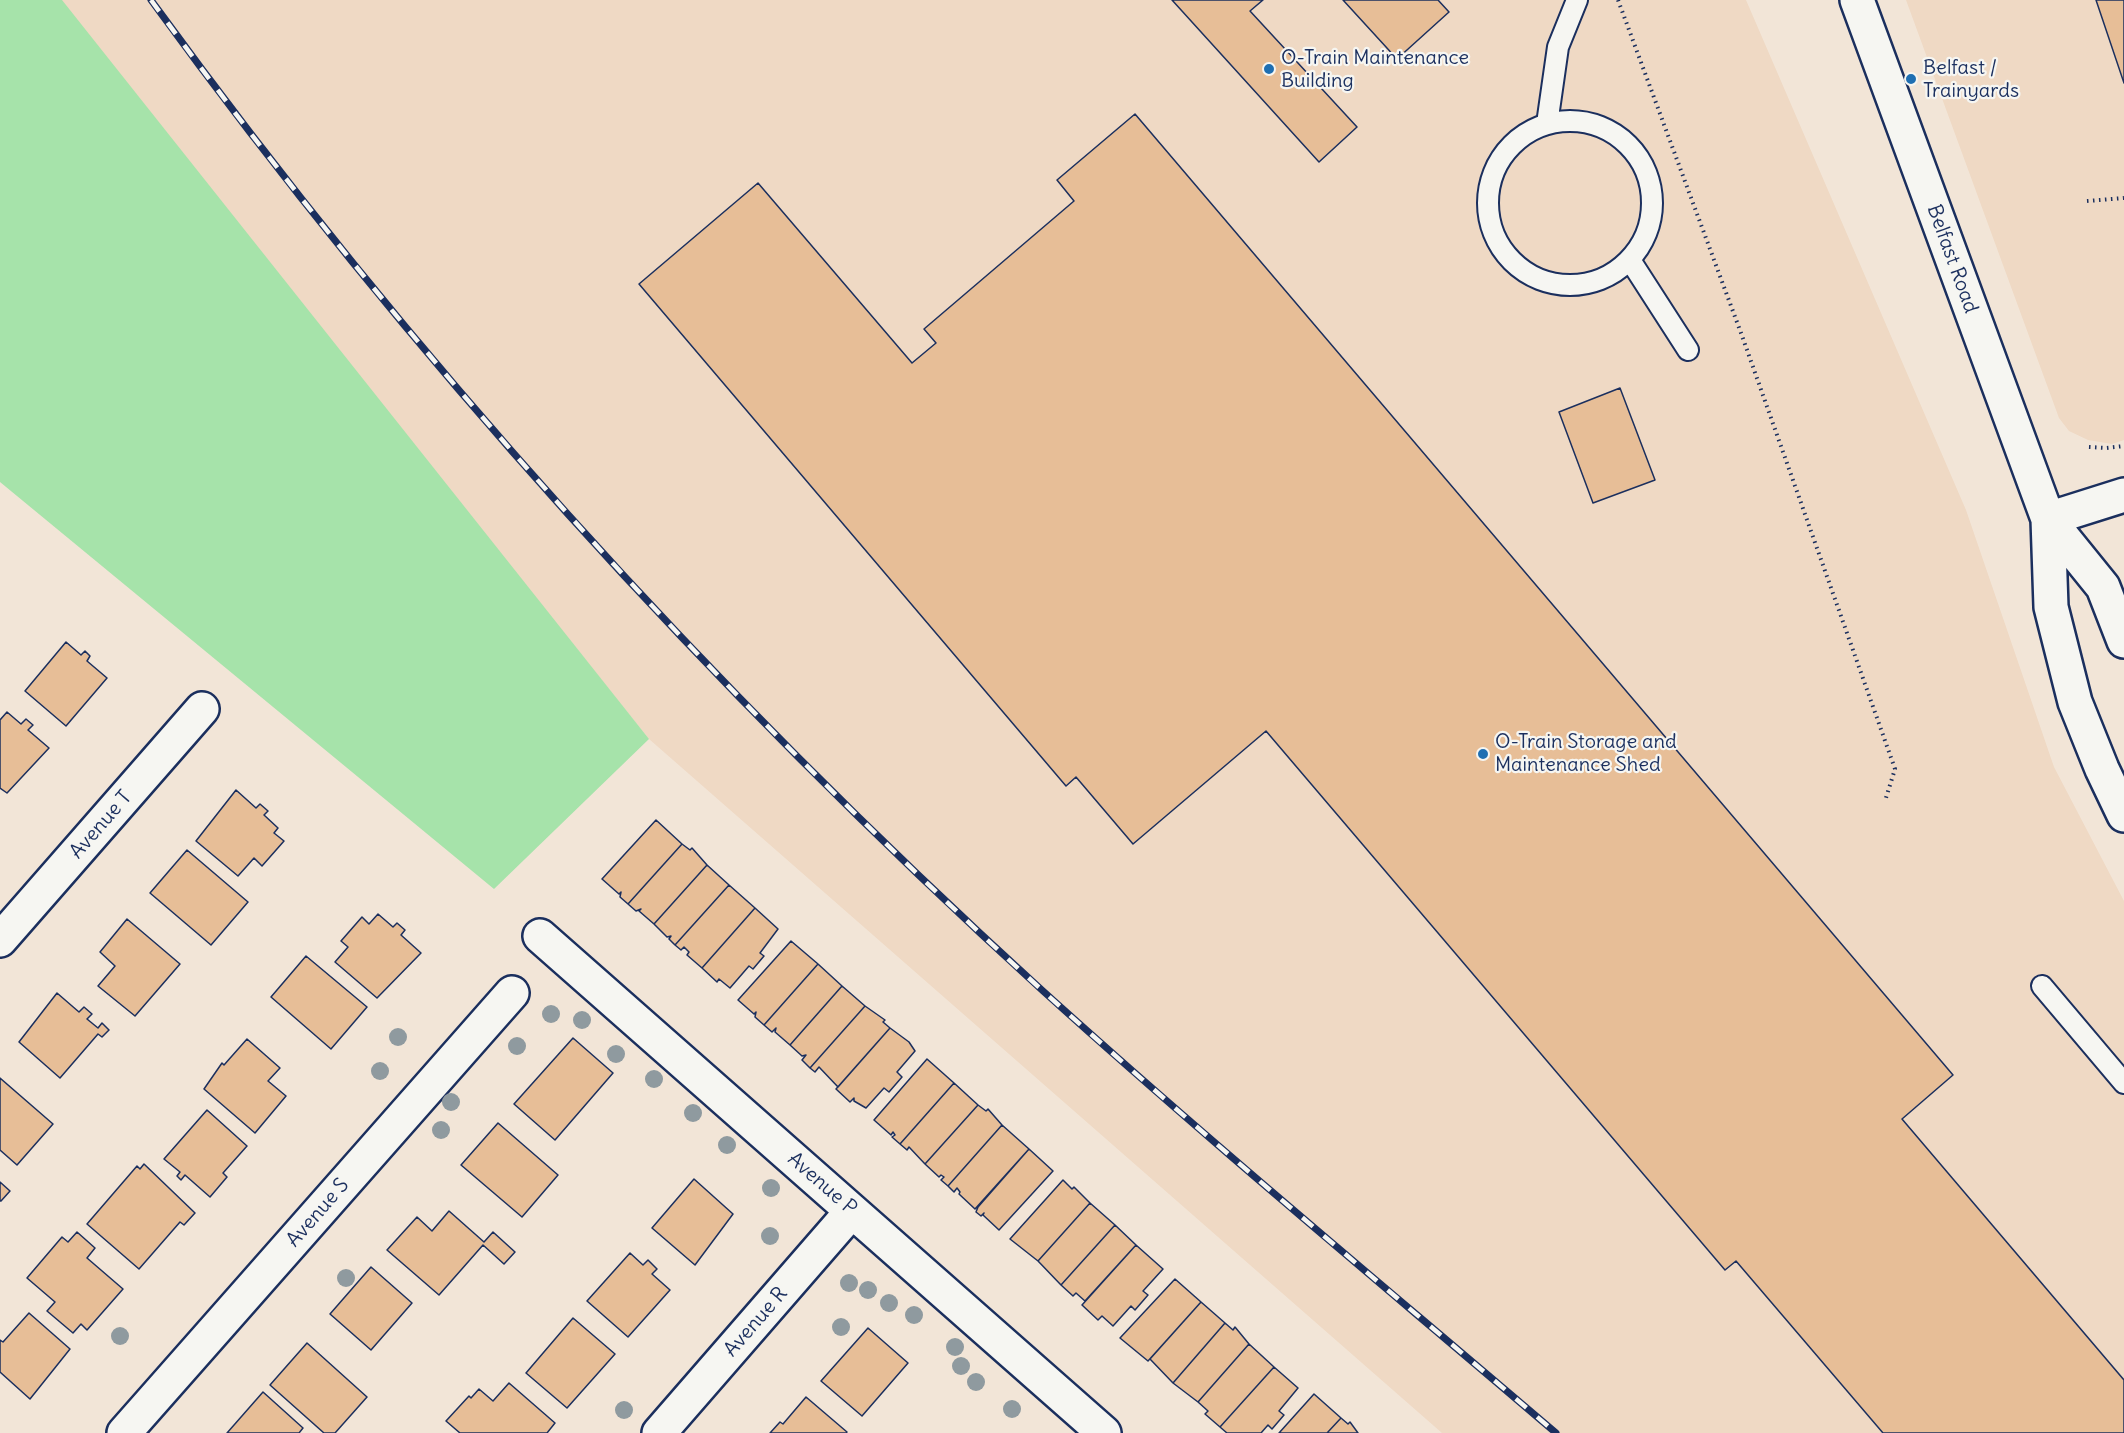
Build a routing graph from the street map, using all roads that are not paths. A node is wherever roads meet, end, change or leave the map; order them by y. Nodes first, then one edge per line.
1 (1576, 0) edge
2 (1857, 0) edge
3 (1547, 124) junction
4 (1630, 260) junction
5 (1688, 350) dead end
6 (2124, 495) edge
7 (2048, 519) junction
8 (2114, 583) edge
9 (2051, 608) junction
10 (2124, 641) edge
11 (201, 709) dead end
12 (2124, 815) edge
13 (540, 936) dead end
14 (0, 940) edge
15 (2042, 986) dead end
16 (512, 993) dead end
17 (2124, 1083) edge
18 (852, 1211) junction
19 (124, 1433) edge
20 (659, 1433) edge
21 (1104, 1433) edge

1 - 3 lane
2 - 7 street, Belfast Road
3 - 4 lane
3 - 4 lane
4 - 5 lane
6 - 7 street
7 - 8 street, Belfast Road
7 - 9 street, Belfast Road
8 - 9 street
8 - 10 street, Belfast Road
9 - 12 street, Belfast Road
11 - 14 street, Avenue T
13 - 18 street, Avenue P
15 - 17 lane
16 - 19 street, Avenue S
18 - 20 street, Avenue R
18 - 21 street, Avenue P

